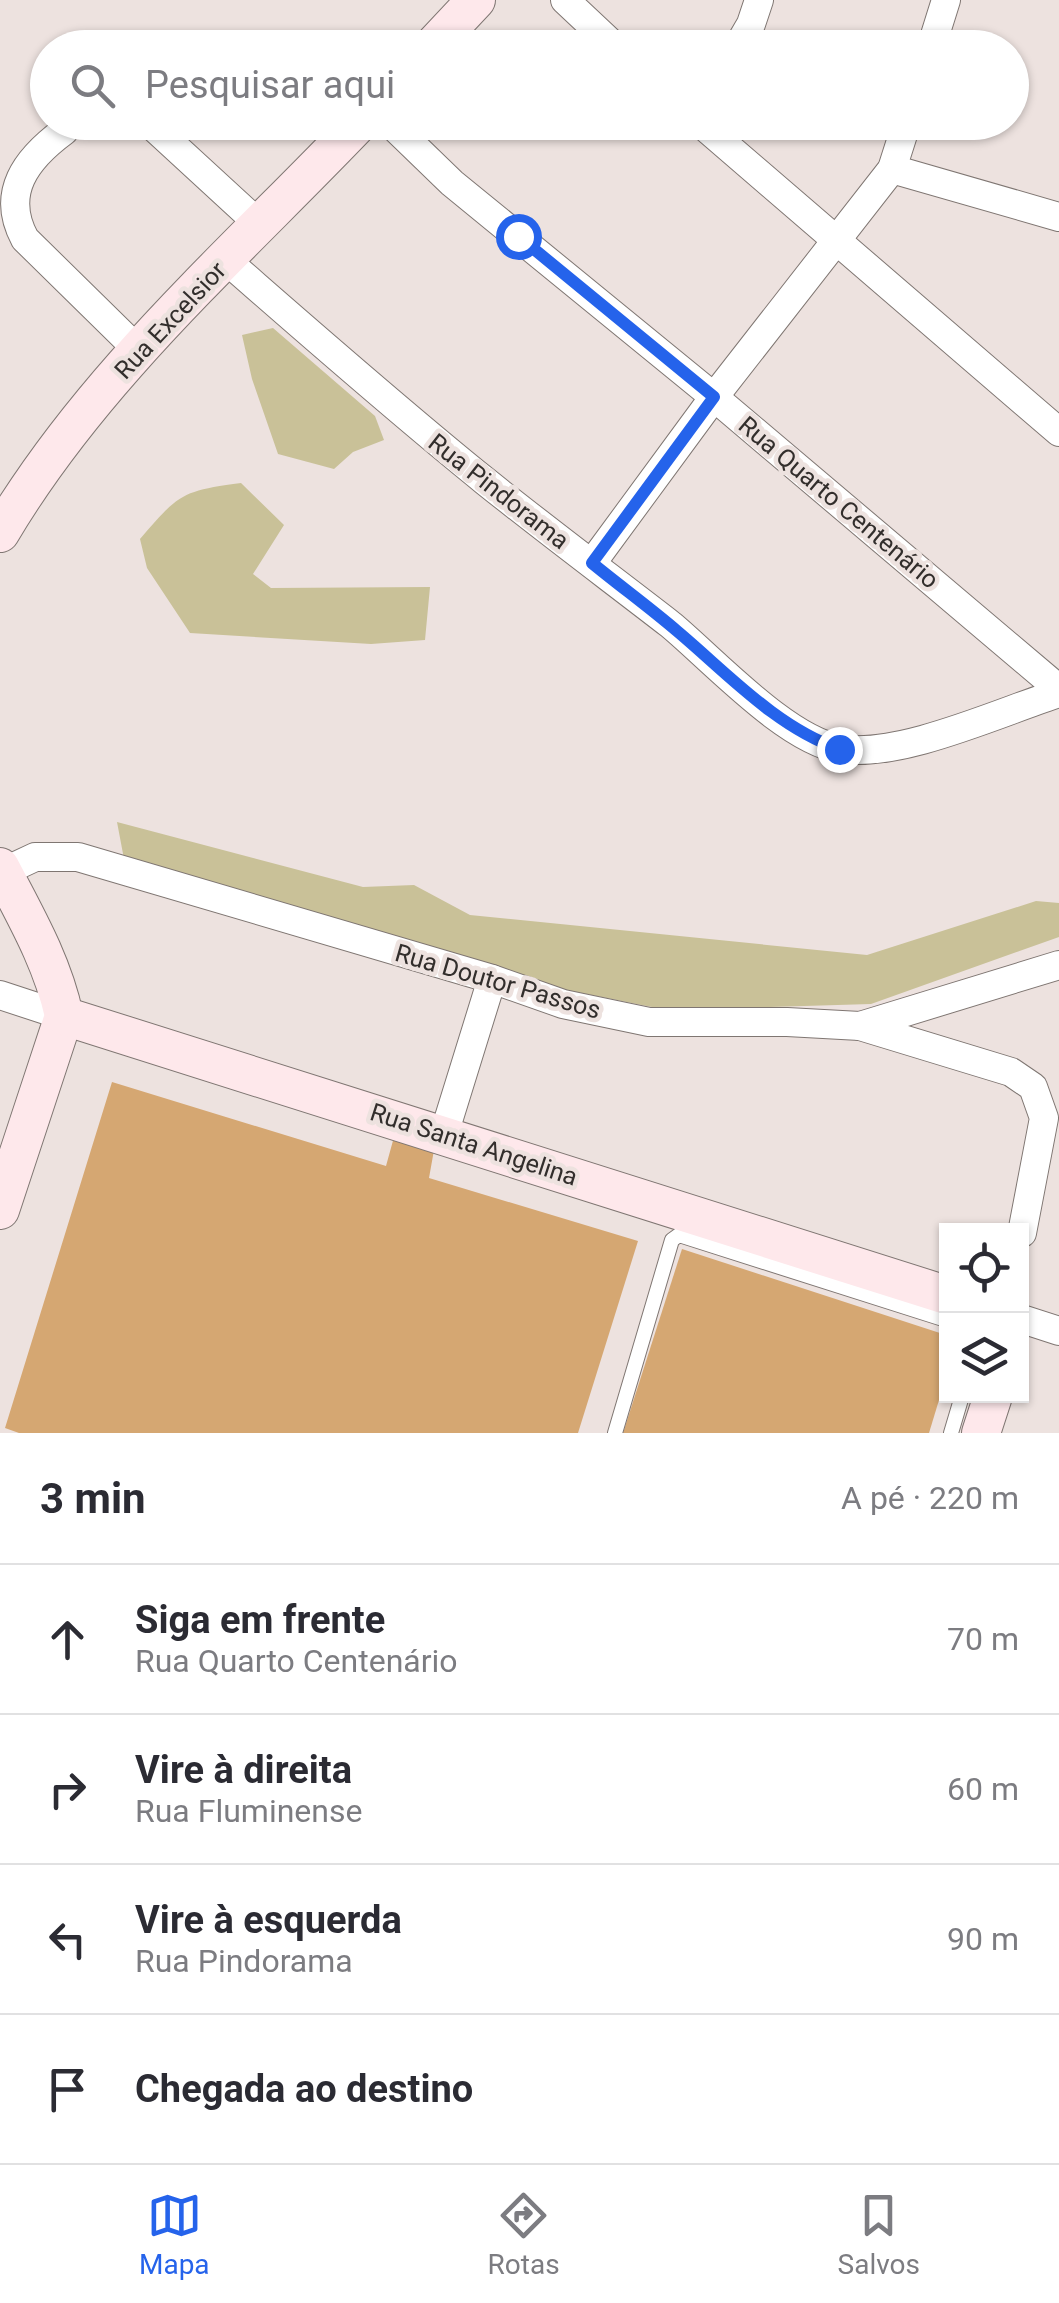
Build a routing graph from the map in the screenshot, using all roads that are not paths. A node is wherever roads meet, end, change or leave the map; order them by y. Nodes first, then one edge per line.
1 (476, 0) edge
2 (565, 0) edge
3 (759, 0) edge
4 (946, 0) edge
5 (448, 30) edge
6 (597, 30) edge
7 (748, 30) edge
8 (937, 30) edge
9 (53, 140) edge
10 (168, 140) edge
11 (343, 140) edge
12 (408, 140) edge
13 (720, 140) edge
14 (901, 140) edge
15 (892, 169) junction
16 (1059, 217) edge
17 (261, 226) junction
18 (837, 240) junction
19 (226, 260) junction
20 (138, 350) junction
21 (714, 397) junction
22 (1059, 432) edge
23 (0, 533) edge
24 (592, 563) junction
25 (1059, 691) edge
26 (1, 870) edge
27 (1059, 965) edge
28 (492, 980) junction
29 (0, 995) edge
30 (64, 1016) junction
31 (860, 1026) junction
32 (444, 1134) junction
33 (0, 1210) edge
34 (1024, 1223) edge
35 (939, 1293) edge
36 (939, 1318) edge
37 (1029, 1321) edge
38 (1059, 1331) edge
39 (960, 1403) edge
40 (990, 1403) edge
41 (615, 1433) edge
42 (951, 1433) edge
43 (982, 1433) edge

1 - 5 street
2 - 6 street
3 - 7 street
4 - 8 street
9 - 20 street
10 - 17 street
11 - 17 street, Rua Excelsior
12 - 21 street, Rua Quarto Centenário
13 - 18 street
14 - 15 street
15 - 16 street
15 - 18 street
17 - 19 street, Rua Excelsior
18 - 21 street
18 - 22 street
19 - 20 street, Rua Excelsior
19 - 24 street, Rua Pindorama
20 - 23 street, Rua Excelsior
21 - 24 street
21 - 25 street, Rua Quarto Centenário
24 - 25 street, Rua Pindorama
26 - 28 street, Rua Doutor Passos
26 - 30 street
27 - 31 street, Rua Doutor Passos
28 - 31 street, Rua Doutor Passos
28 - 32 street
29 - 30 street, Rua Santa Angelina
30 - 32 street, Rua Santa Angelina
30 - 33 street
31 - 34 street
32 - 35 street, Rua Santa Angelina
36 - 41 lane
37 - 38 street
39 - 42 lane
40 - 43 street

